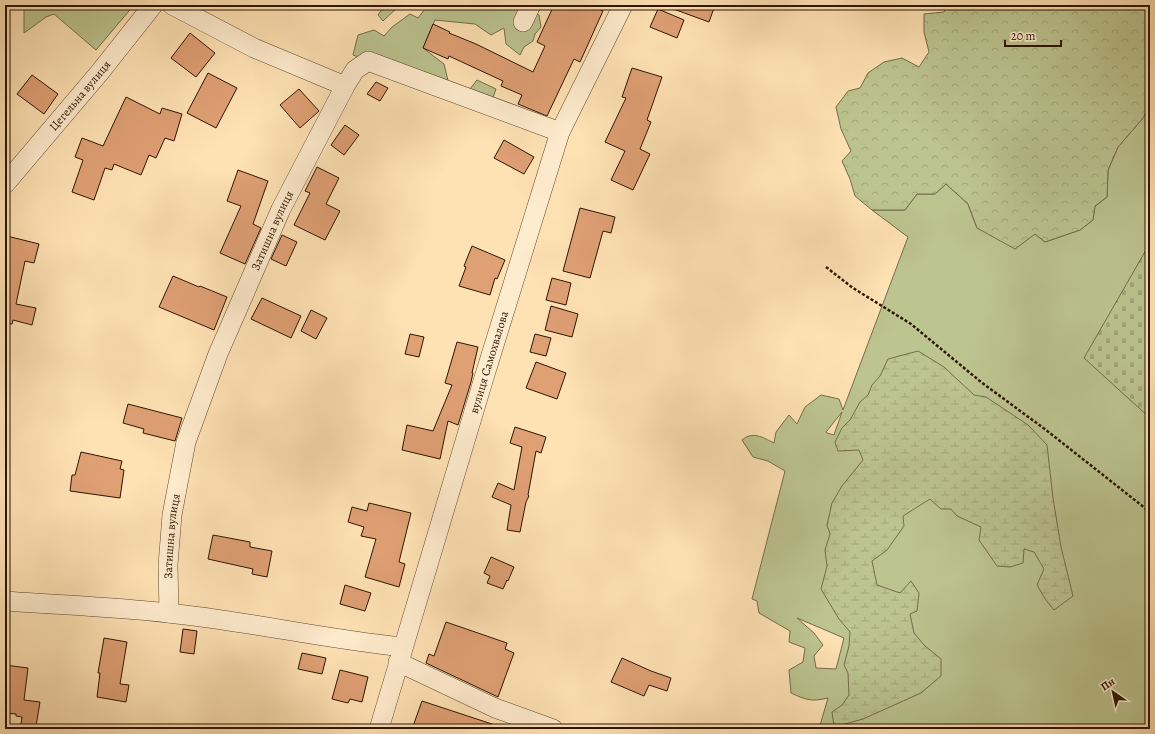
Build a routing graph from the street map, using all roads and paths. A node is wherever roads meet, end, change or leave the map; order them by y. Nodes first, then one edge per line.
1 (153, 5) edge
2 (172, 5) edge
3 (621, 6) edge
4 (345, 86) junction
5 (560, 132) junction
6 (5, 184) edge
7 (826, 267) dead end
8 (1150, 512) edge
9 (5, 601) edge
10 (169, 613) junction
11 (400, 654) junction
12 (379, 729) edge
13 (553, 729) edge

1 - 6 street, Цегельна вулиця
2 - 4 street
3 - 5 street, вулиця Самохвалова
4 - 5 street, Затишна вулиця
4 - 10 street, Затишна вулиця
5 - 11 street, вулиця Самохвалова
7 - 8 path
9 - 10 street
10 - 11 street
11 - 12 street, вулиця Самохвалова
11 - 13 street

